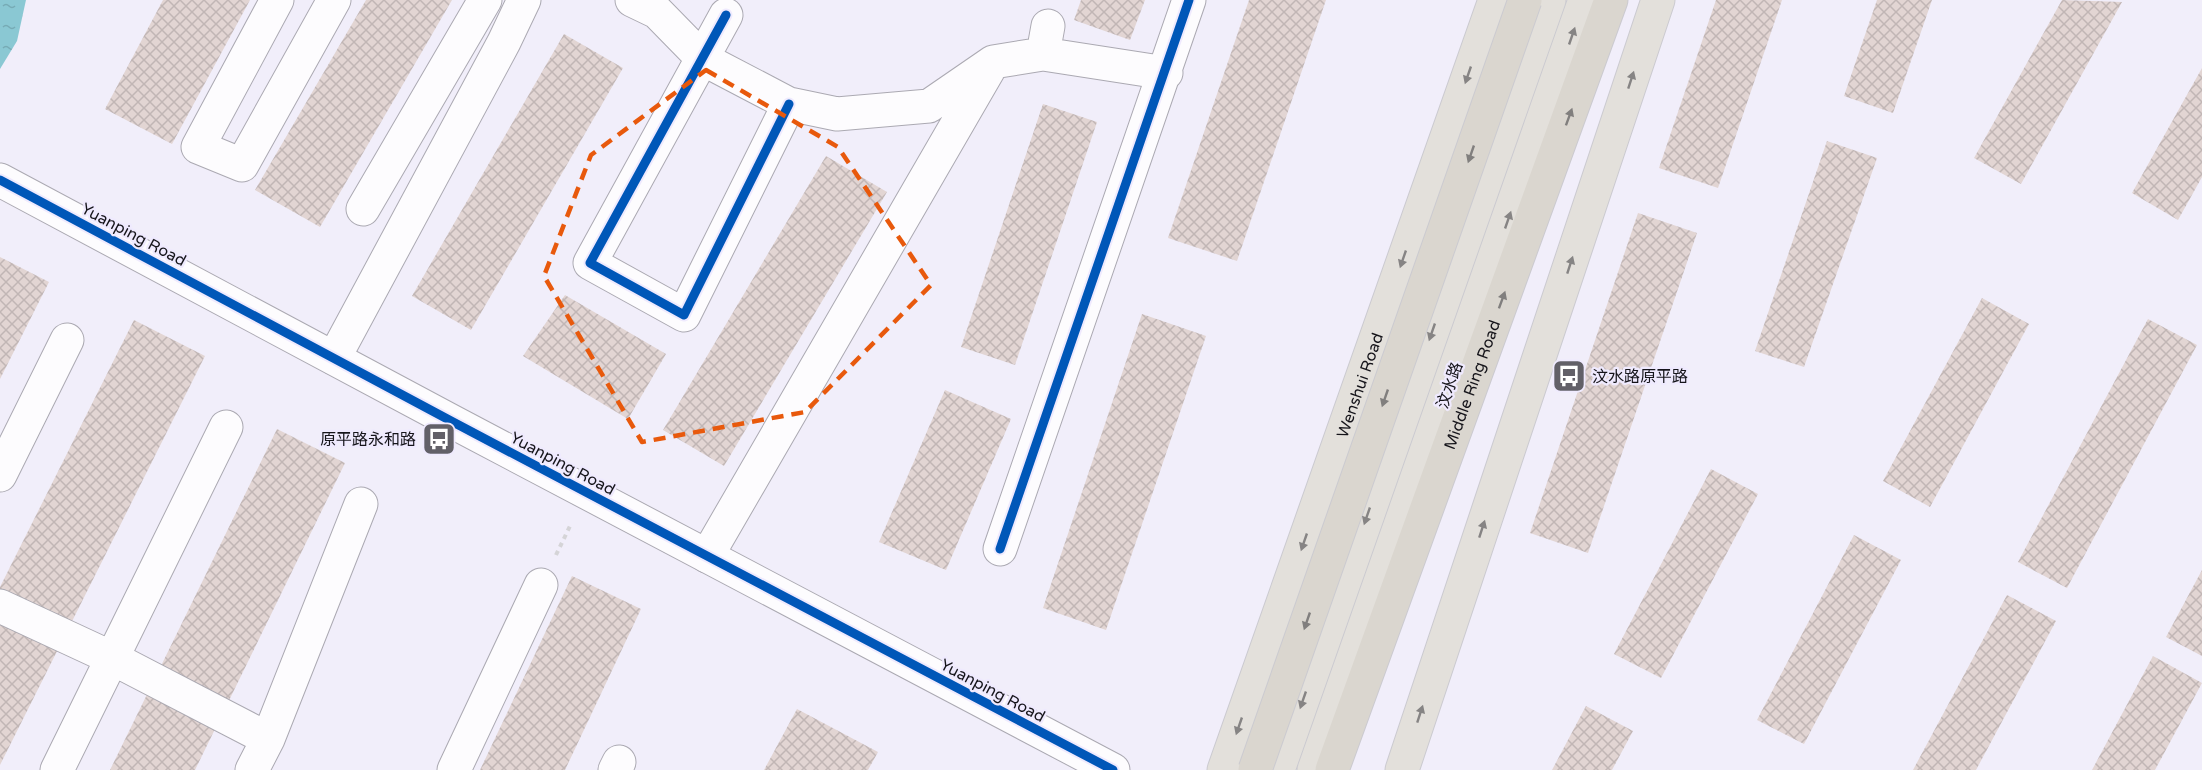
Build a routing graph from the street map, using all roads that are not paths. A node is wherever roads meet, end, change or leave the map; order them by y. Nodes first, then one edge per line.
1 (277, 0) edge
2 (334, 0) edge
3 (485, 0) edge
4 (524, 0) edge
5 (632, 0) edge
6 (1189, 0) edge
7 (1495, 0) edge
8 (1525, 0) edge
9 (1549, 0) edge
10 (1585, 0) edge
11 (1611, 0) edge
12 (1658, 0) edge
13 (726, 15) dead end
14 (703, 59) junction
15 (993, 62) junction
16 (1166, 73) junction
17 (789, 104) junction
18 (1505, 125) junction
19 (0, 180) edge
20 (363, 209) dead end
21 (67, 339) dead end
22 (334, 358) junction
23 (226, 427) dead end
24 (0, 475) edge
25 (362, 504) dead end
26 (1000, 549) dead end
27 (707, 556) junction
28 (541, 585) road end
29 (0, 606) edge
30 (112, 658) junction
31 (268, 739) junction
32 (57, 770) edge
33 (252, 770) edge
34 (454, 770) edge
35 (1113, 770) edge
36 (1224, 770) edge
37 (1255, 770) edge
38 (1278, 770) edge
39 (1314, 770) edge
40 (1332, 770) edge
41 (1402, 770) edge

1 - 2 street
3 - 20 street
4 - 22 street
5 - 14 street
6 - 16 street
7 - 18 main road
7 -> 36 main road, Wenshui Road
8 -> 37 highway, bridge
9 - 18 main road, 汶水路
39 -> 10 main road, 汶水路
40 -> 11 highway, Middle Ring Road
41 -> 12 main road
13 - 14 street
14 - 17 street
14 - 17 street
15 - 16 street
15 - 17 street
15 - 27 street
16 - 26 street
18 -> 38 main road, 汶水路
19 - 22 street, Yuanping Road
21 - 24 street
22 - 27 street, Yuanping Road
23 - 30 street
25 - 31 street
27 - 35 street, Yuanping Road
28 - 34 street
29 - 30 street
30 - 31 street
30 - 32 street
31 - 33 street

